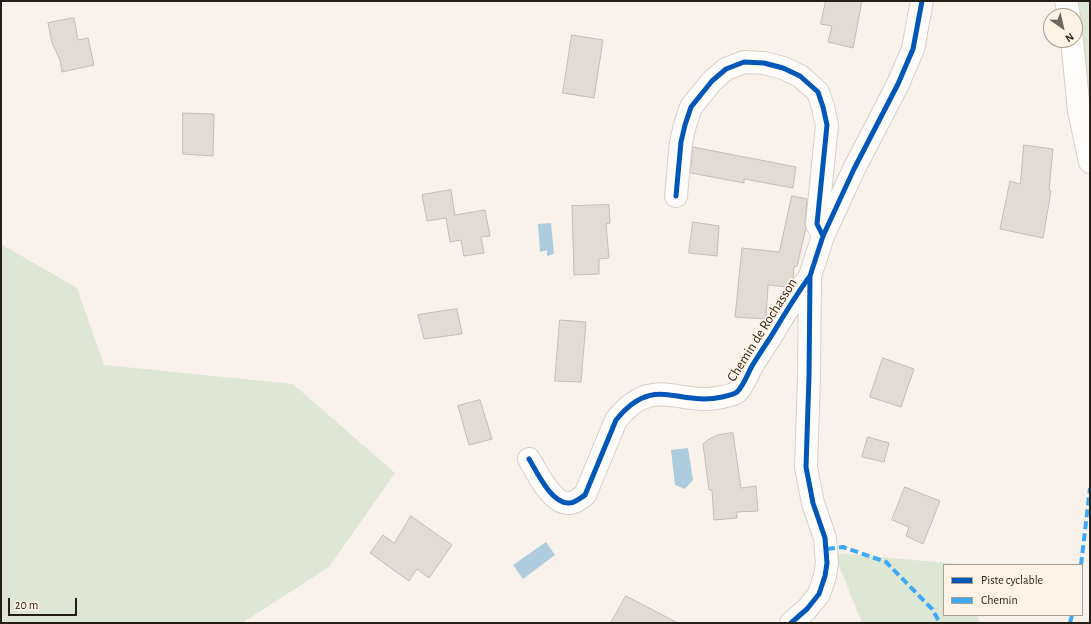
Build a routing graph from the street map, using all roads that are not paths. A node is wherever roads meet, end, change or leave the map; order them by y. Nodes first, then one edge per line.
1 (922, 1) edge
2 (1073, 48) edge
3 (1090, 162) edge
4 (676, 196) dead end
5 (823, 236) junction
6 (810, 276) junction
7 (529, 459) dead end
8 (791, 623) edge

1 - 5 street, Chemin de Rochasson
2 - 3 street
4 - 5 street
5 - 6 street, Chemin de Rochasson
6 - 7 street, Chemin de Rochasson
6 - 8 street, Chemin de Rochasson

